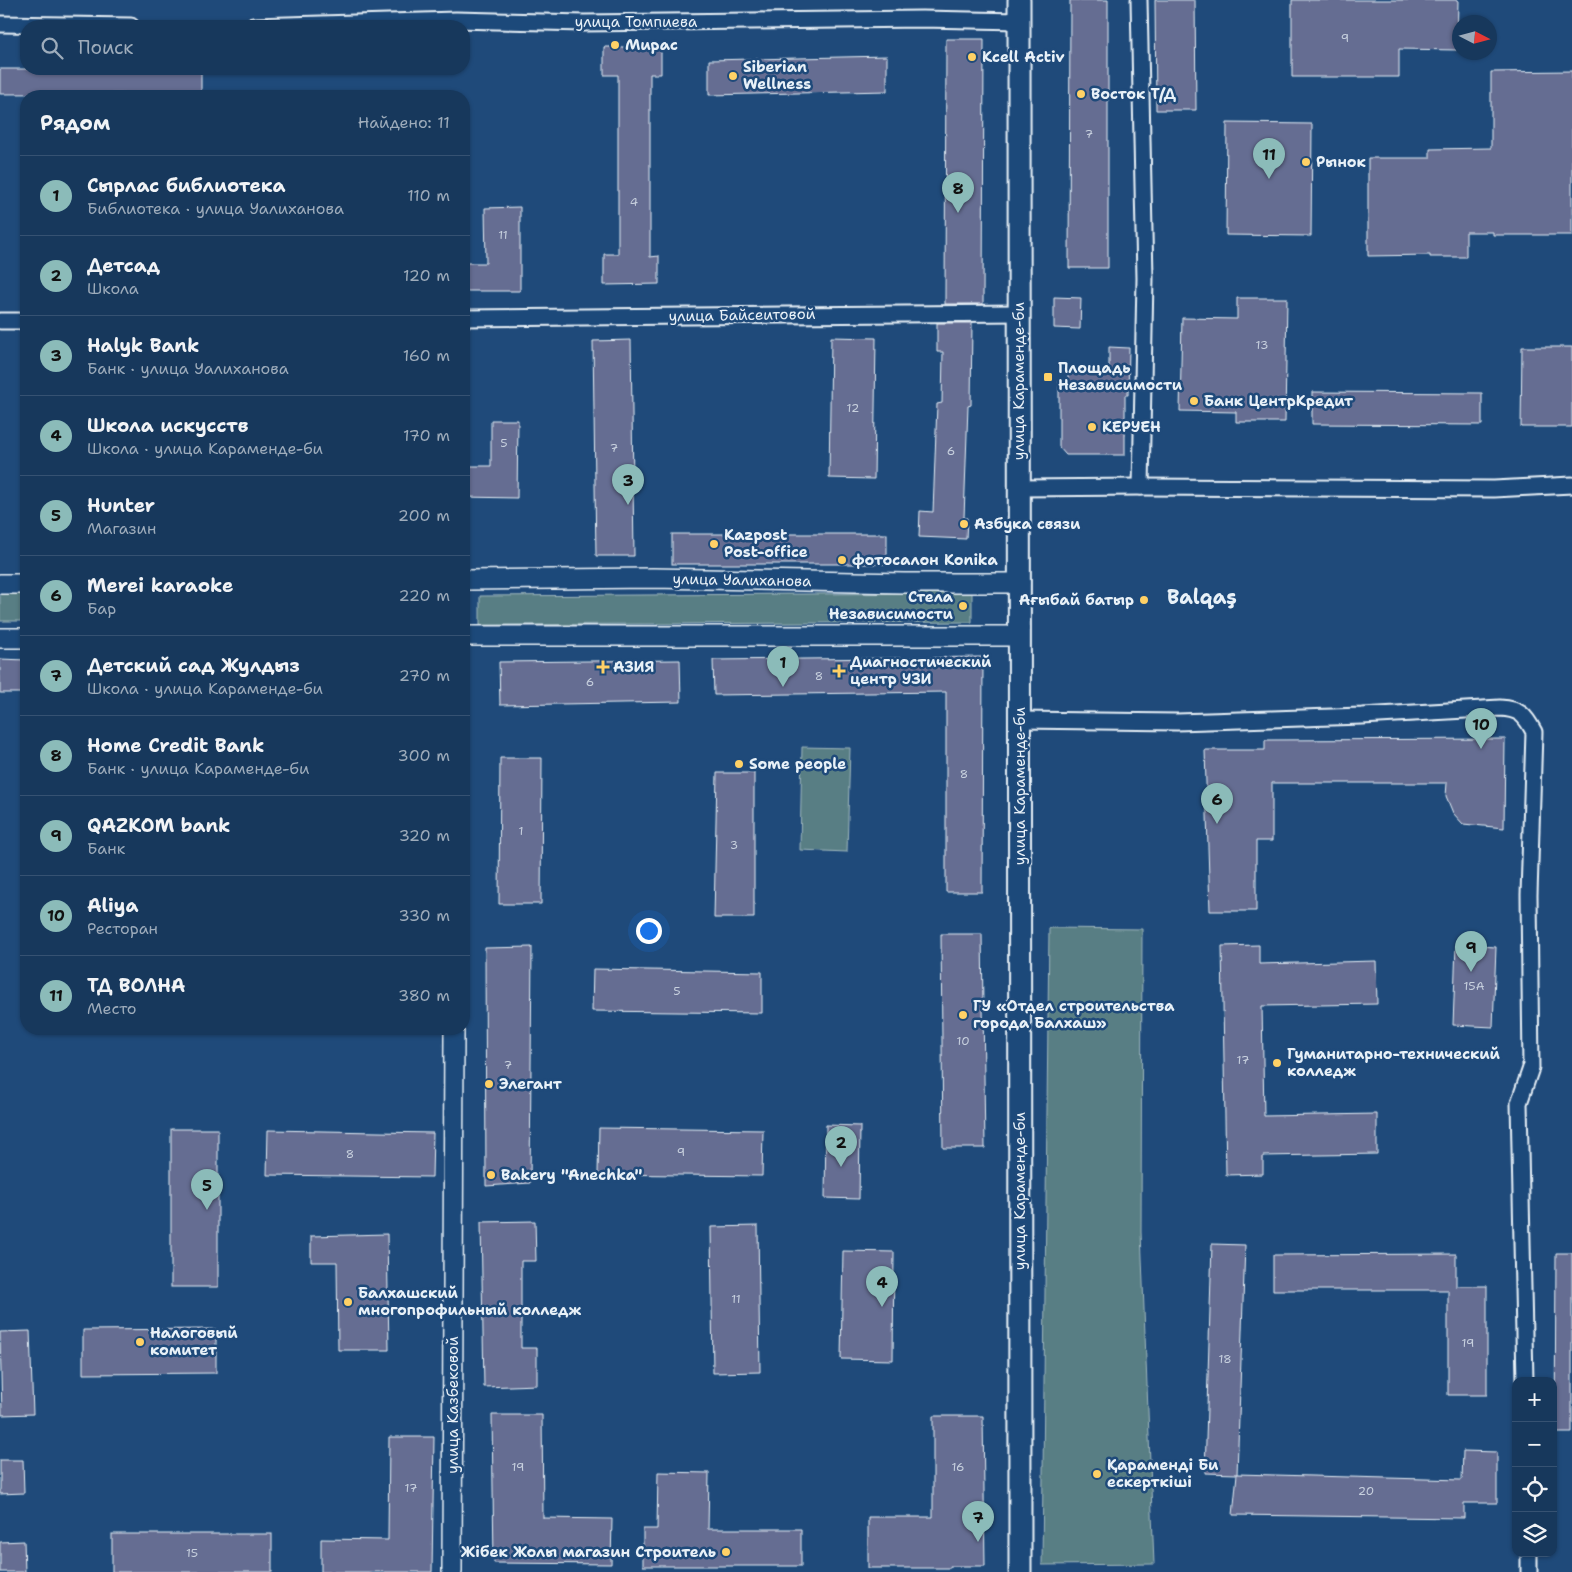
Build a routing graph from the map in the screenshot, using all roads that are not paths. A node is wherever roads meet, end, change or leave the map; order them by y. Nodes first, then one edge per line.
1 (1019, 0) edge
2 (1139, 0) edge
3 (470, 20) edge
4 (1019, 21) junction
5 (0, 24) edge
6 (20, 24) edge
7 (1020, 313) junction
8 (470, 318) edge
9 (0, 321) edge
10 (20, 321) edge
11 (1572, 485) edge
12 (1141, 487) junction
13 (1019, 488) junction
14 (470, 580) edge
15 (1020, 583) junction
16 (0, 584) edge
17 (20, 584) edge
18 (470, 636) edge
19 (1020, 636) junction
20 (0, 638) edge
21 (20, 638) edge
22 (1020, 720) junction
23 (454, 1035) edge
24 (1525, 1377) edge
25 (1529, 1557) edge
26 (452, 1572) edge
27 (1020, 1572) edge
28 (1529, 1572) edge

1 - 4 main road, улица Караменде-би
2 - 12 street
3 - 4 street, улица Томпиева
4 - 7 main road, улица Караменде-би
5 - 6 street
7 - 8 street, улица Байсеитовой
7 - 13 main road, улица Караменде-би
9 - 10 street
11 - 12 street
12 - 13 street
13 - 15 main road, улица Караменде-би
14 - 15 street, улица Уалиханова
15 - 19 main road, улица Караменде-би
16 - 17 street
18 - 19 street
19 - 22 main road, улица Караменде-би
20 - 21 street
22 - 24 street
22 - 27 main road, улица Караменде-би
23 - 26 street, улица Казбековой
25 - 28 street

